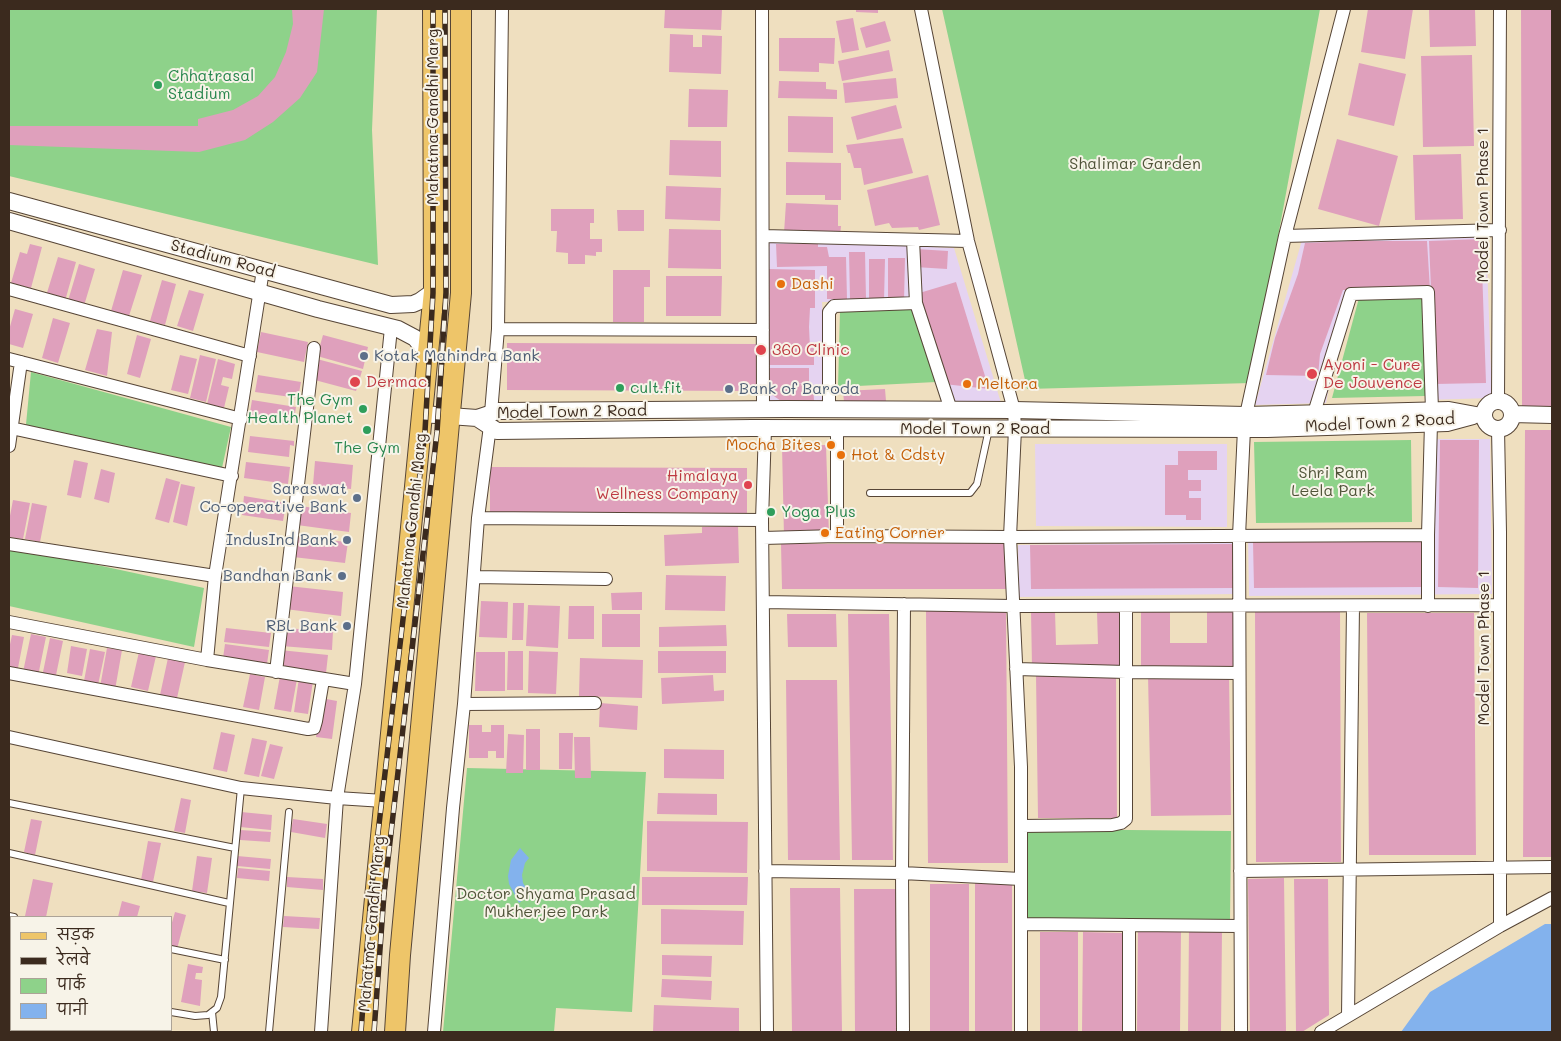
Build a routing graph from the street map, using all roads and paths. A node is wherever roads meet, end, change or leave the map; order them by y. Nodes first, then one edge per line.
1 (433, 9) edge
2 (461, 9) edge
3 (502, 9) edge
4 (762, 9) edge
5 (921, 9) edge
6 (1344, 9) edge
7 (1500, 9) edge
8 (9, 201) edge
9 (9, 221) edge
10 (1500, 230) junction
11 (763, 236) junction
12 (1285, 236) junction
13 (913, 240) junction
14 (968, 241) junction
15 (263, 270) junction
16 (9, 289) edge
17 (434, 291) junction
18 (258, 292) junction
19 (916, 303) junction
20 (391, 328) junction
21 (498, 329) junction
22 (763, 330) junction
23 (314, 348) dead end
24 (427, 353) junction
25 (250, 356) junction
26 (15, 361) edge
27 (1498, 401) junction
28 (763, 409) junction
29 (829, 410) junction
30 (951, 410) junction
31 (1014, 410) junction
32 (1314, 413) junction
33 (422, 414) junction
34 (1480, 414) junction
35 (1512, 414) junction
36 (449, 416) junction
37 (1552, 416) edge
38 (1432, 417) junction
39 (241, 419) junction
40 (482, 419) junction
41 (1245, 422) junction
42 (12, 428) junction
43 (765, 429) junction
44 (837, 429) junction
45 (989, 429) junction
46 (1015, 429) junction
47 (1498, 429) junction
48 (9, 446) edge
49 (232, 476) junction
50 (870, 493) dead end
51 (478, 518) junction
52 (762, 520) junction
53 (1428, 535) junction
54 (837, 536) junction
55 (1239, 536) junction
56 (1010, 537) junction
57 (763, 538) junction
58 (9, 544) edge
59 (215, 576) junction
60 (474, 577) junction
61 (606, 579) dead end
62 (763, 602) junction
63 (904, 604) junction
64 (1013, 606) junction
65 (1126, 606) junction
66 (1239, 606) junction
67 (1353, 606) junction
68 (1428, 606) junction
69 (1500, 606) junction
70 (9, 622) edge
71 (207, 660) junction
72 (1016, 669) junction
73 (276, 672) junction
74 (1126, 672) junction
75 (9, 673) edge
76 (1240, 673) junction
77 (323, 680) junction
78 (355, 684) junction
79 (595, 703) dead end
80 (464, 704) junction
81 (9, 737) edge
82 (241, 788) junction
83 (337, 798) junction
84 (384, 801) junction
85 (9, 804) edge
86 (289, 812) dead end
87 (1021, 826) junction
88 (235, 848) junction
89 (9, 854) edge
90 (1552, 867) edge
91 (1500, 868) junction
92 (1350, 869) junction
93 (765, 871) junction
94 (1240, 871) junction
95 (902, 873) junction
96 (1021, 879) junction
97 (1552, 898) edge
98 (229, 903) junction
99 (1021, 924) junction
100 (1129, 925) junction
101 (1240, 926) junction
102 (1500, 926) junction
103 (172, 949) edge
104 (224, 960) junction
105 (172, 1012) edge
106 (212, 1012) junction
107 (1348, 1016) junction
108 (214, 1032) edge
109 (269, 1032) edge
110 (321, 1032) edge
111 (362, 1032) edge
112 (395, 1032) edge
113 (434, 1032) edge
114 (767, 1032) edge
115 (903, 1032) edge
116 (1021, 1032) edge
117 (1129, 1032) edge
118 (1241, 1032) edge
119 (1321, 1032) edge

1 - 17 main road, Mahatma Gandhi Marg
2 - 36 main road, Mahatma Gandhi Marg
3 - 21 street
4 - 11 street
5 - 14 street
6 - 12 street
7 - 10 street, Model Town Phase 1
8 - 15 street, Stadium Road
9 - 18 street, Stadium Road
10 - 12 street
10 - 27 street, Model Town Phase 1
11 - 13 street
11 - 22 street
12 - 41 street
13 - 14 street
13 - 19 street
14 - 31 street
15 - 17 street, Stadium Road
15 - 18 street
16 - 25 street
17 - 24 main road, Mahatma Gandhi Marg
18 - 20 street, Stadium Road
18 - 25 street
19 - 29 street
19 - 30 street
20 - 24 street, Stadium Road
20 - 78 street
21 - 22 street
21 - 40 street
22 - 28 street
23 - 73 street
24 - 33 main road, Mahatma Gandhi Marg
25 - 39 street
26 - 39 street
26 - 42 street
27 - 34 street
27 - 35 street
28 - 29 street, Model Town 2 Road
28 - 40 street, Model Town 2 Road
29 - 30 street, Model Town 2 Road
30 - 31 street, Model Town 2 Road
31 - 41 street, Model Town 2 Road
31 - 46 street
32 - 38 street, Model Town 2 Road
32 - 38 street
32 - 41 street, Model Town 2 Road
33 - 36 street
33 - 84 main road, Mahatma Gandhi Marg
34 - 38 street, Model Town 2 Road
34 - 47 street
35 - 37 street
35 - 47 street
36 - 40 street
36 - 112 main road, Mahatma Gandhi Marg
38 - 41 street, Model Town 2 Road
38 - 53 street
39 - 49 street
40 - 43 street, Model Town 2 Road
40 - 51 street
41 - 46 street, Model Town 2 Road
41 - 55 street
42 - 48 street
42 - 49 street
43 - 44 street, Model Town 2 Road
43 - 52 street
44 - 45 street, Model Town 2 Road
44 - 54 street
45 - 46 street, Model Town 2 Road
45 - 50 lane
46 - 56 street
47 - 69 street, Model Town Phase 1
49 - 59 street
51 - 52 street
51 - 60 street
52 - 57 street
53 - 55 street
53 - 68 street
54 - 56 street
54 - 57 street
55 - 56 street
55 - 66 street
56 - 64 street
57 - 62 street
58 - 59 street
59 - 71 street
60 - 61 street
60 - 80 street
62 - 63 street
62 - 93 street
63 - 64 street
63 - 95 street
64 - 65 street
64 - 72 street
65 - 66 street
65 - 74 street
66 - 67 street
66 - 76 street
67 - 68 street
67 - 92 street
68 - 69 street
69 - 91 street, Model Town Phase 1
70 - 71 street
71 - 73 street
72 - 74 street
72 - 87 street
73 - 77 street
74 - 76 street
74 - 87 street
75 - 77 street
76 - 94 street
77 - 78 street
78 - 83 street
79 - 80 street
80 - 113 street
81 - 82 street
82 - 83 street
82 - 88 lane
83 - 84 street
83 - 110 street
84 - 111 main road, Mahatma Gandhi Marg
85 - 88 lane
86 - 109 lane
87 - 96 street
88 - 98 lane
89 - 98 lane
90 - 91 street
91 - 92 street
91 - 102 street, Model Town Phase 1
92 - 94 street
92 - 107 street
93 - 95 street
93 - 114 street
94 - 101 street
95 - 96 street
95 - 115 street
96 - 99 street
97 - 102 street
98 - 104 lane
99 - 100 street
99 - 116 street
100 - 101 street
100 - 117 street
101 - 118 street
102 - 107 street
103 - 104 lane
104 - 106 lane
105 - 106 lane
106 - 108 lane
107 - 119 street

